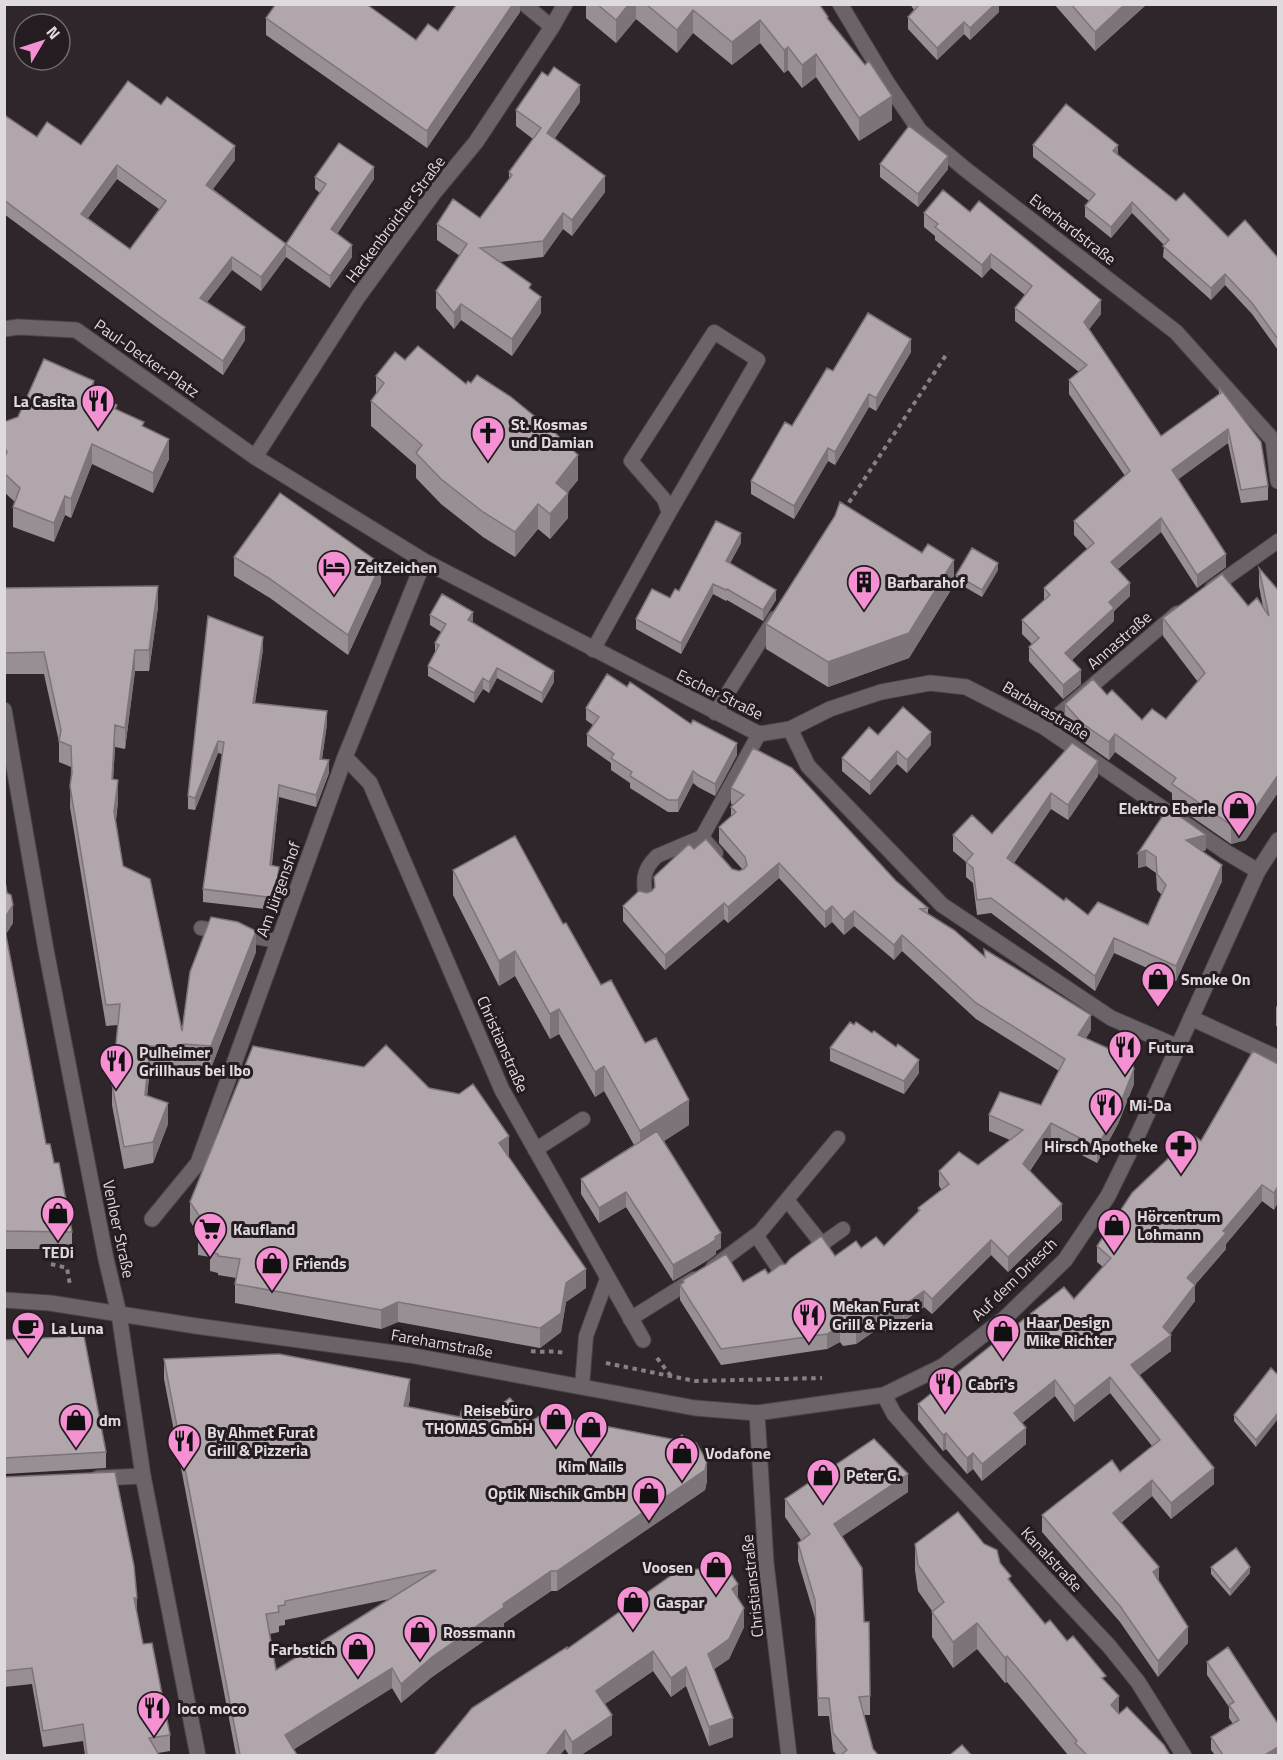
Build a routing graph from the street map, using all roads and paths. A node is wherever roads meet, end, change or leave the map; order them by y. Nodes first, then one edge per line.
1 (524, 4) edge
2 (565, 4) edge
3 (840, 4) edge
4 (552, 27) junction
5 (4, 328) edge
6 (948, 352) dead end
7 (1276, 438) edge
8 (255, 457) junction
9 (1278, 481) edge
10 (669, 513) junction
11 (840, 517) edge
12 (1278, 541) edge
13 (424, 561) junction
14 (1204, 594) edge
15 (783, 605) edge
16 (1186, 607) edge
17 (593, 650) junction
18 (4, 710) edge
19 (714, 713) junction
20 (1044, 727) junction
21 (790, 729) junction
22 (759, 734) junction
23 (345, 757) junction
24 (702, 837) junction
25 (1278, 840) edge
26 (724, 861) edge
27 (1258, 871) junction
28 (646, 900) edge
29 (201, 928) dead end
30 (278, 941) junction
31 (1191, 1018) junction
32 (1178, 1047) junction
33 (1278, 1058) edge
34 (583, 1119) dead end
35 (838, 1138) dead end
36 (536, 1150) junction
37 (787, 1200) junction
38 (152, 1219) dead end
39 (843, 1229) dead end
40 (756, 1235) junction
41 (781, 1272) edge
42 (607, 1279) junction
43 (4, 1300) edge
44 (119, 1314) junction
45 (630, 1319) junction
46 (643, 1340) dead end
47 (544, 1353) dead end
48 (584, 1358) junction
49 (826, 1378) dead end
50 (582, 1387) junction
51 (884, 1395) junction
52 (757, 1413) junction
53 (143, 1476) junction
54 (85, 1479) edge
55 (198, 1755) edge
56 (789, 1755) edge
57 (1184, 1755) edge

1 - 4 lane
2 - 4 street, Hackenbroicher Straße
3 - 7 street, Everhardstraße
4 - 8 street, Hackenbroicher Straße
5 - 8 street, Paul-Decker-Platz
6 - 11 path
7 - 9 street, Everhardstraße
8 - 13 street, Escher Straße
10 - 10 lane
10 - 17 lane
12 - 14 lane
13 - 17 street, Escher Straße
13 - 23 street, Am Jürgenshof
15 - 19 lane
16 - 20 lane, Annastraße
17 - 19 street, Escher Straße
18 - 44 street, Venloer Straße
19 - 22 street, Escher Straße
20 - 21 street, Barbarastraße
20 - 27 street, Barbarastraße
21 - 22 street, Escher Straße
21 - 32 street
22 - 24 lane
23 - 30 street, Am Jürgenshof
23 - 36 street, Christianstraße
24 - 26 lane
24 - 28 lane
25 - 27 street, Auf dem Driesch
27 - 31 street, Auf dem Driesch
29 - 30 lane
30 - 38 street, Am Jürgenshof
31 - 32 street, Auf dem Driesch
31 - 33 street
32 - 51 street, Auf dem Driesch
34 - 36 lane
35 - 37 lane
36 - 42 street, Christianstraße
37 - 39 lane
37 - 40 lane
40 - 41 lane
40 - 45 lane
42 - 45 street, Christianstraße
42 - 48 lane
43 - 44 street, Farehamstraße
44 - 50 street, Farehamstraße
44 - 53 street, Venloer Straße
45 - 46 street, Christianstraße
47 - 48 path
48 - 49 path
48 - 50 lane
50 - 52 street, Farehamstraße
51 - 52 street, Auf dem Driesch
51 - 57 street, Kanalstraße
52 - 56 street, Christianstraße
53 - 54 street
53 - 55 street, Venloer Straße

